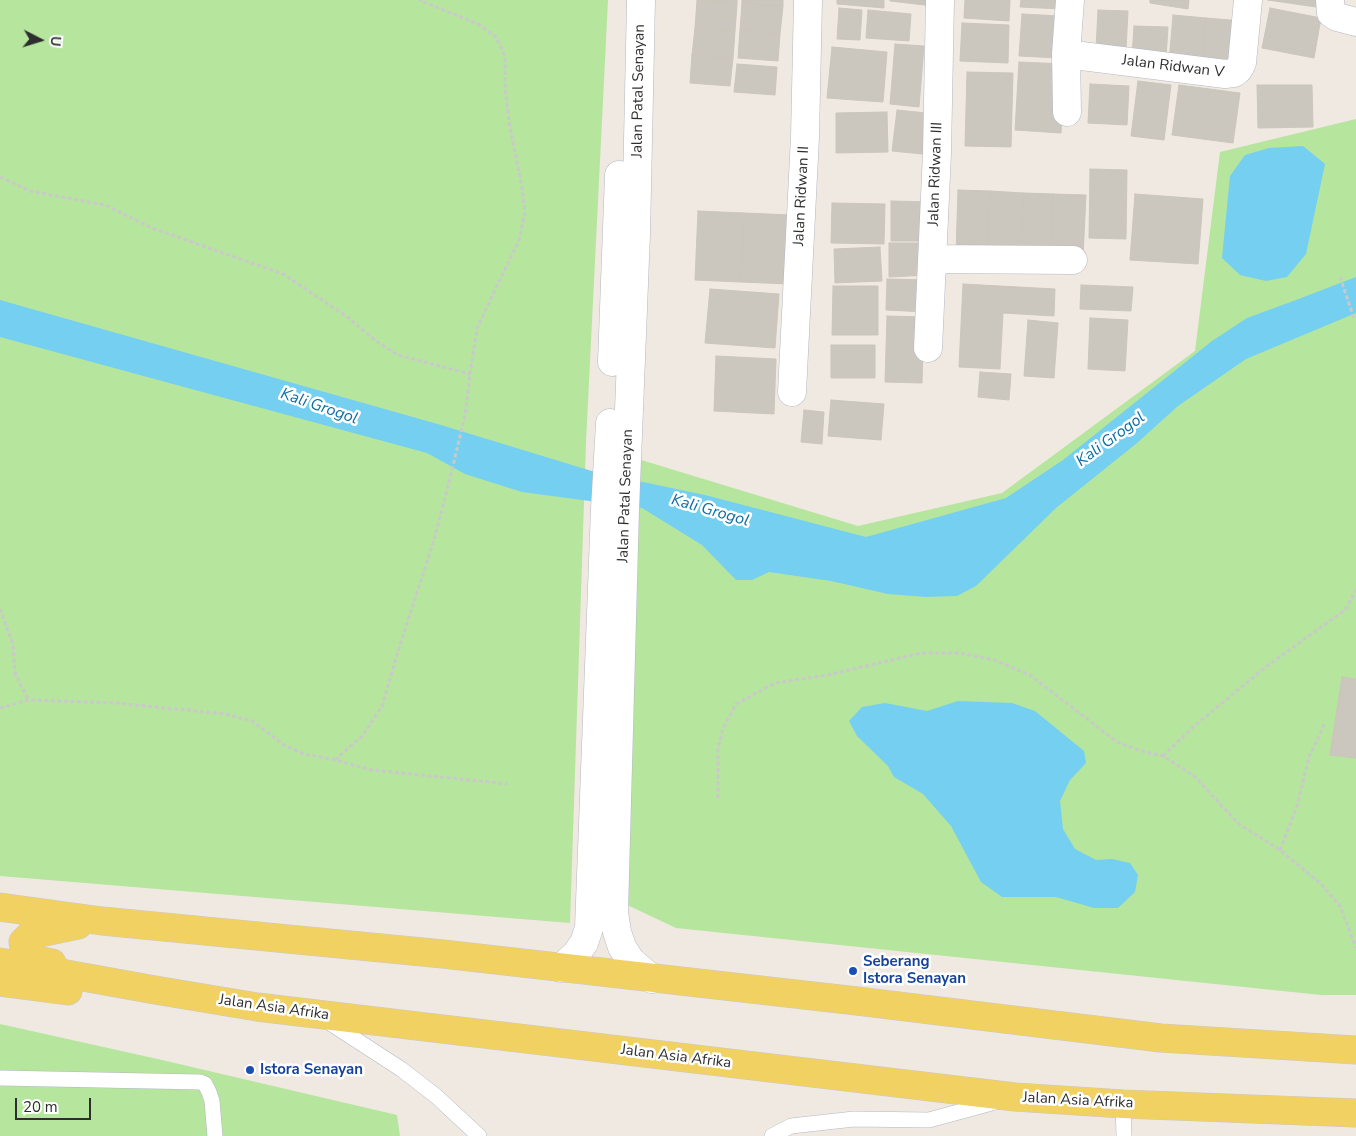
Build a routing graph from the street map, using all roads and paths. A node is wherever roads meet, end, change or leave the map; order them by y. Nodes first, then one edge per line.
1 (419, 0) edge
2 (625, 0) edge
3 (641, 0) edge
4 (808, 0) edge
5 (940, 0) edge
6 (1070, 0) edge
7 (1248, 0) edge
8 (1330, 0) edge
9 (1356, 22) edge
10 (1066, 54) junction
11 (1067, 112) dead end
12 (0, 177) edge
13 (932, 259) junction
14 (1073, 260) dead end
15 (1340, 277) dead end
16 (1354, 318) dead end
17 (928, 348) dead end
18 (470, 374) junction
19 (792, 392) dead end
20 (619, 440) junction
21 (615, 510) junction
22 (1356, 590) edge
23 (0, 609) edge
24 (28, 700) junction
25 (0, 708) edge
26 (1325, 723) dead end
27 (1163, 756) junction
28 (335, 760) junction
29 (508, 784) dead end
30 (718, 798) dead end
31 (1280, 850) junction
32 (0, 906) edge
33 (102, 921) junction
34 (1356, 948) edge
35 (0, 962) edge
36 (561, 968) junction
37 (652, 978) junction
38 (0, 982) edge
39 (155, 990) junction
40 (318, 1014) junction
41 (1356, 1050) edge
42 (0, 1078) edge
43 (1015, 1097) junction
44 (1123, 1104) junction
45 (1356, 1114) edge
46 (215, 1136) edge
47 (479, 1136) edge
48 (772, 1136) edge
49 (1124, 1136) edge

1 - 18 path
2 - 20 main road, Jalan Patal Senayan
3 - 20 main road, Jalan Patal Senayan
4 - 19 main road, Jalan Ridwan II
5 - 13 main road, Jalan Ridwan III
6 - 10 main road
7 - 10 main road, Jalan Ridwan V
8 - 9 main road
10 - 11 main road
12 - 18 path
13 - 14 main road
13 - 17 main road, Jalan Ridwan III
15 - 16 path
18 - 28 path
20 - 21 main road, Jalan Patal Senayan
21 - 36 main road, Jalan Patal Senayan
21 - 37 main road, Jalan Patal Senayan
22 - 27 path
23 - 24 path
24 - 25 path
24 - 28 path
26 - 31 path
27 - 30 path
27 - 31 path
28 - 29 path
31 - 34 path
32 - 33 main road
33 - 36 main road
33 - 39 main road
35 - 39 main road, Jalan Asia Afrika
36 - 37 main road
37 - 41 main road
38 - 39 main road
39 - 40 main road, Jalan Asia Afrika
40 - 43 main road, Jalan Asia Afrika
40 - 47 lane
42 - 46 lane
43 - 44 main road, Jalan Asia Afrika
43 - 48 lane
44 - 45 main road, Jalan Asia Afrika
44 - 49 lane

